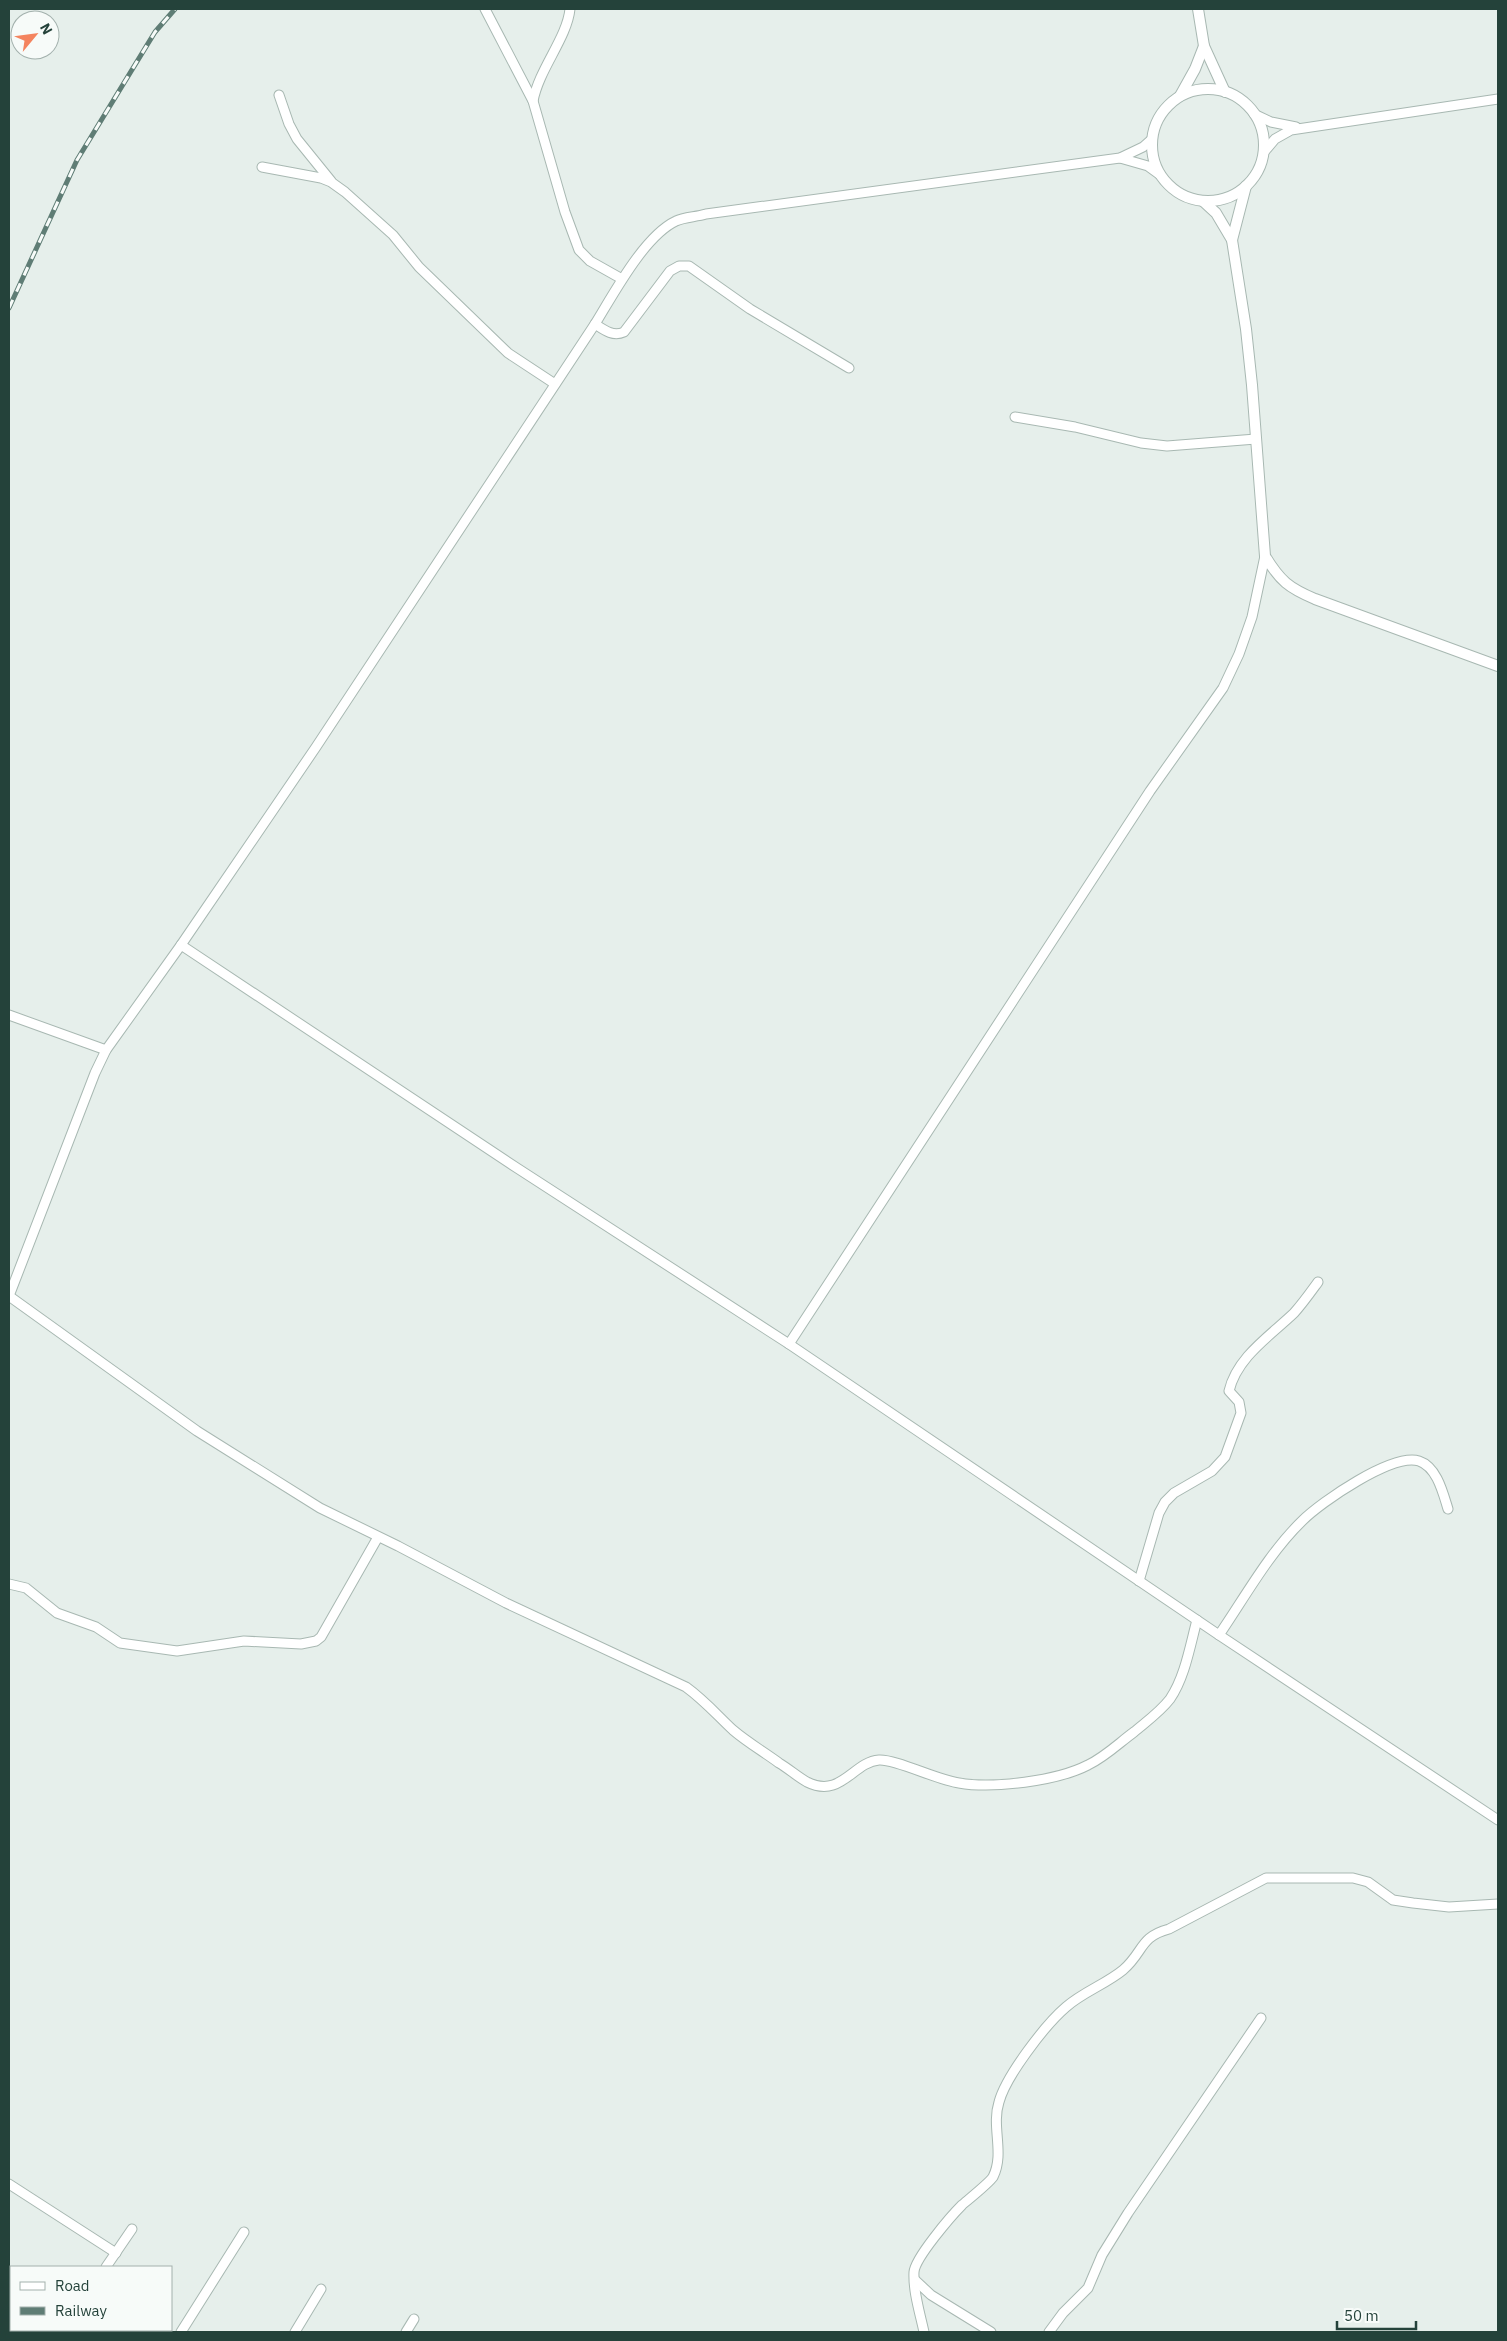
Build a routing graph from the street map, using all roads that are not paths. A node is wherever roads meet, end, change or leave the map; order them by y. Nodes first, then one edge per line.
1 (485, 9) edge
2 (570, 9) edge
3 (1198, 9) edge
4 (1204, 46) junction
5 (1225, 92) junction
6 (279, 94) dead end
7 (1180, 96) junction
8 (1498, 99) edge
9 (532, 101) junction
10 (1254, 114) junction
11 (1308, 127) junction
12 (1152, 139) junction
13 (1264, 152) junction
14 (1120, 158) junction
15 (262, 167) dead end
16 (1159, 174) junction
17 (331, 182) junction
18 (1247, 183) junction
19 (1203, 201) junction
20 (1232, 240) junction
21 (622, 279) junction
22 (595, 324) junction
23 (848, 368) dead end
24 (555, 384) junction
25 (1015, 417) dead end
26 (1256, 439) junction
27 (1265, 556) junction
28 (1498, 666) edge
29 (181, 945) junction
30 (9, 1014) edge
31 (106, 1050) junction
32 (12, 1275) edge
33 (1318, 1282) dead end
34 (9, 1296) edge
35 (789, 1344) junction
36 (1448, 1508) dead end
37 (378, 1537) junction
38 (1139, 1581) junction
39 (9, 1584) edge
40 (1197, 1620) junction
41 (1218, 1635) junction
42 (1498, 1820) edge
43 (1498, 1904) edge
44 (1262, 2018) dead end
45 (9, 2184) edge
46 (132, 2229) dead end
47 (244, 2232) dead end
48 (116, 2254) junction
49 (107, 2266) edge
50 (915, 2280) junction
51 (321, 2289) dead end
52 (414, 2319) dead end
53 (181, 2332) edge
54 (295, 2332) edge
55 (406, 2332) edge
56 (924, 2332) edge
57 (991, 2332) edge
58 (1049, 2332) edge

1 - 9 street
2 - 9 street
3 - 4 street
4 - 5 street
4 - 7 street
5 - 7 street
5 - 10 street
6 - 17 street
7 - 12 street
8 - 11 street
9 - 21 street
10 - 11 street
10 - 13 street
11 - 13 street
12 - 14 street
12 - 16 street
13 - 18 street
14 - 16 street
14 - 21 street
15 - 17 street
16 - 19 street
17 - 24 street
18 - 19 street
18 - 20 street
19 - 20 street
20 - 26 street
21 - 22 street
22 - 23 street
22 - 24 street
24 - 29 street
25 - 26 street
26 - 27 street
27 - 28 street
27 - 35 street
29 - 31 street
29 - 35 street
30 - 31 street
31 - 32 street
32 - 34 street
33 - 38 street
34 - 37 street
35 - 38 street
36 - 41 street
37 - 39 street
37 - 40 street
38 - 40 street
40 - 41 street
41 - 42 street
43 - 50 street
44 - 58 street
45 - 48 street
46 - 48 street
47 - 53 street
48 - 49 street
50 - 56 street
50 - 57 street
51 - 54 street
52 - 55 street

